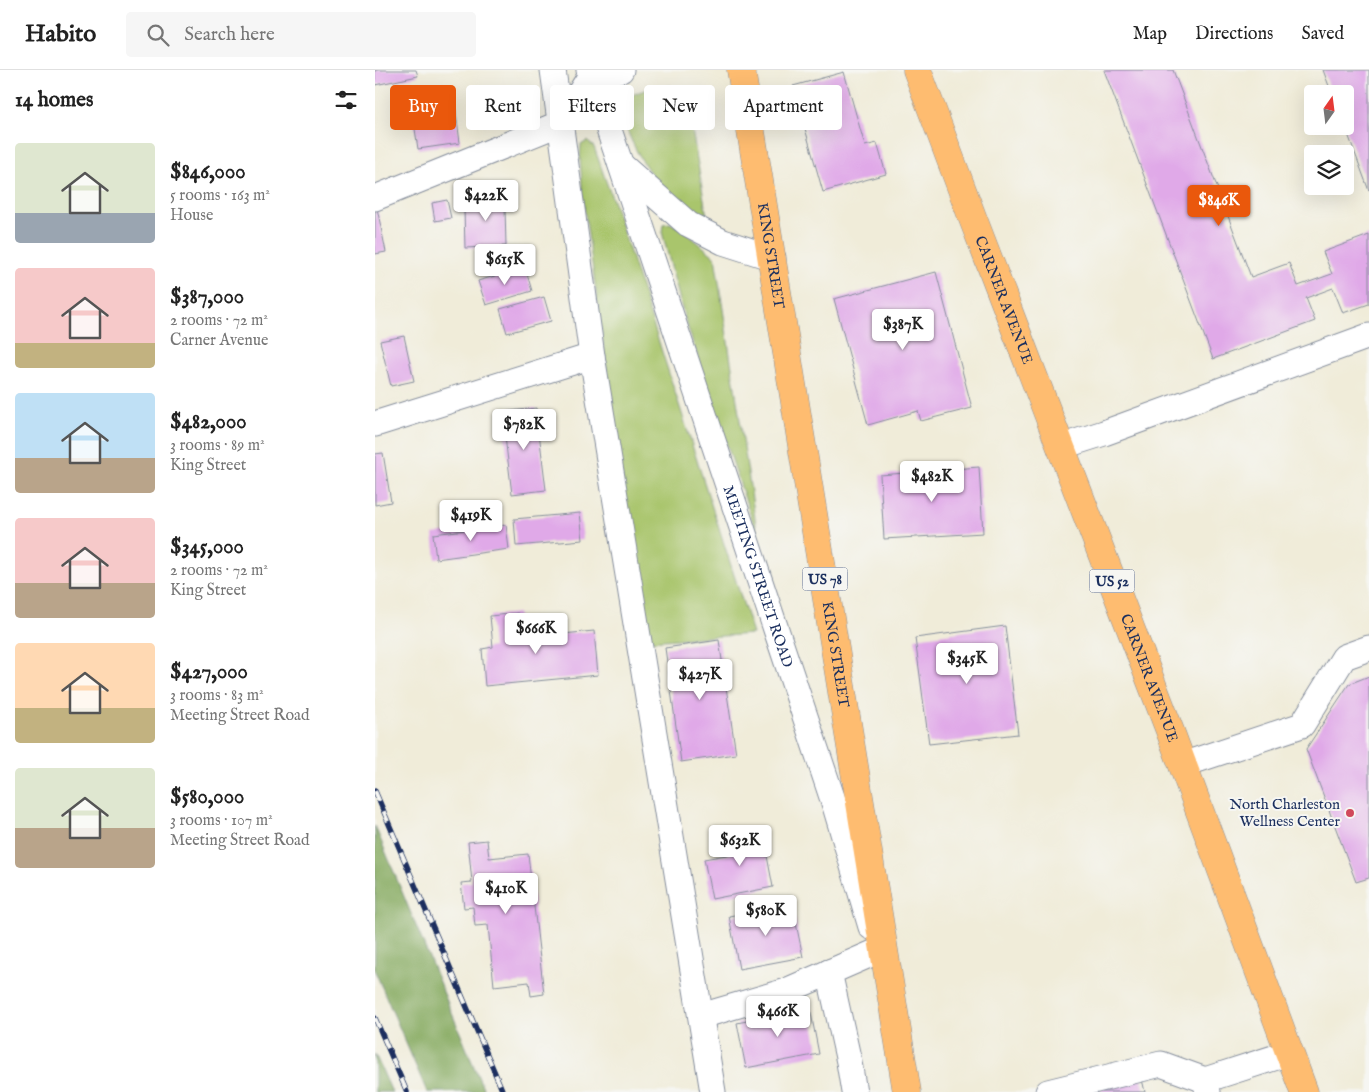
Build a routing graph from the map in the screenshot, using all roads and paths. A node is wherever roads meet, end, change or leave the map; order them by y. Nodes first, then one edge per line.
1 (553, 70) edge
2 (621, 70) edge
3 (741, 70) edge
4 (917, 70) edge
5 (590, 73) edge
6 (555, 85) edge
7 (583, 85) edge
8 (550, 127) edge
9 (562, 130) edge
10 (621, 164) junction
11 (375, 198) edge
12 (773, 258) junction
13 (1369, 336) edge
14 (592, 356) junction
15 (375, 424) edge
16 (1060, 447) junction
17 (1369, 648) edge
18 (1182, 765) junction
19 (878, 951) junction
20 (829, 972) junction
21 (701, 1016) junction
22 (1289, 1053) junction
23 (1207, 1086) edge
24 (907, 1090) edge
25 (713, 1092) edge
26 (854, 1092) edge
27 (1048, 1092) edge
28 (1304, 1092) edge

1 - 6 street
2 - 5 street
3 - 12 main road, KING STREET / US 78
4 - 16 main road, CARNER AVENUE / US 52
5 - 7 street
5 - 10 street, MEETING STREET ROAD
8 - 11 street
9 - 14 street
10 - 12 street
10 - 19 street, MEETING STREET ROAD
12 - 24 main road, KING STREET / US 78
13 - 16 street
14 - 15 street
14 - 21 street
16 - 18 main road, CARNER AVENUE / US 52
17 - 18 street
18 - 22 main road, CARNER AVENUE / US 52
19 - 20 street
19 - 24 street, MEETING STREET ROAD
20 - 21 street
20 - 26 street
21 - 25 street
22 - 23 street
22 - 28 main road, CARNER AVENUE / US 52
23 - 27 street

